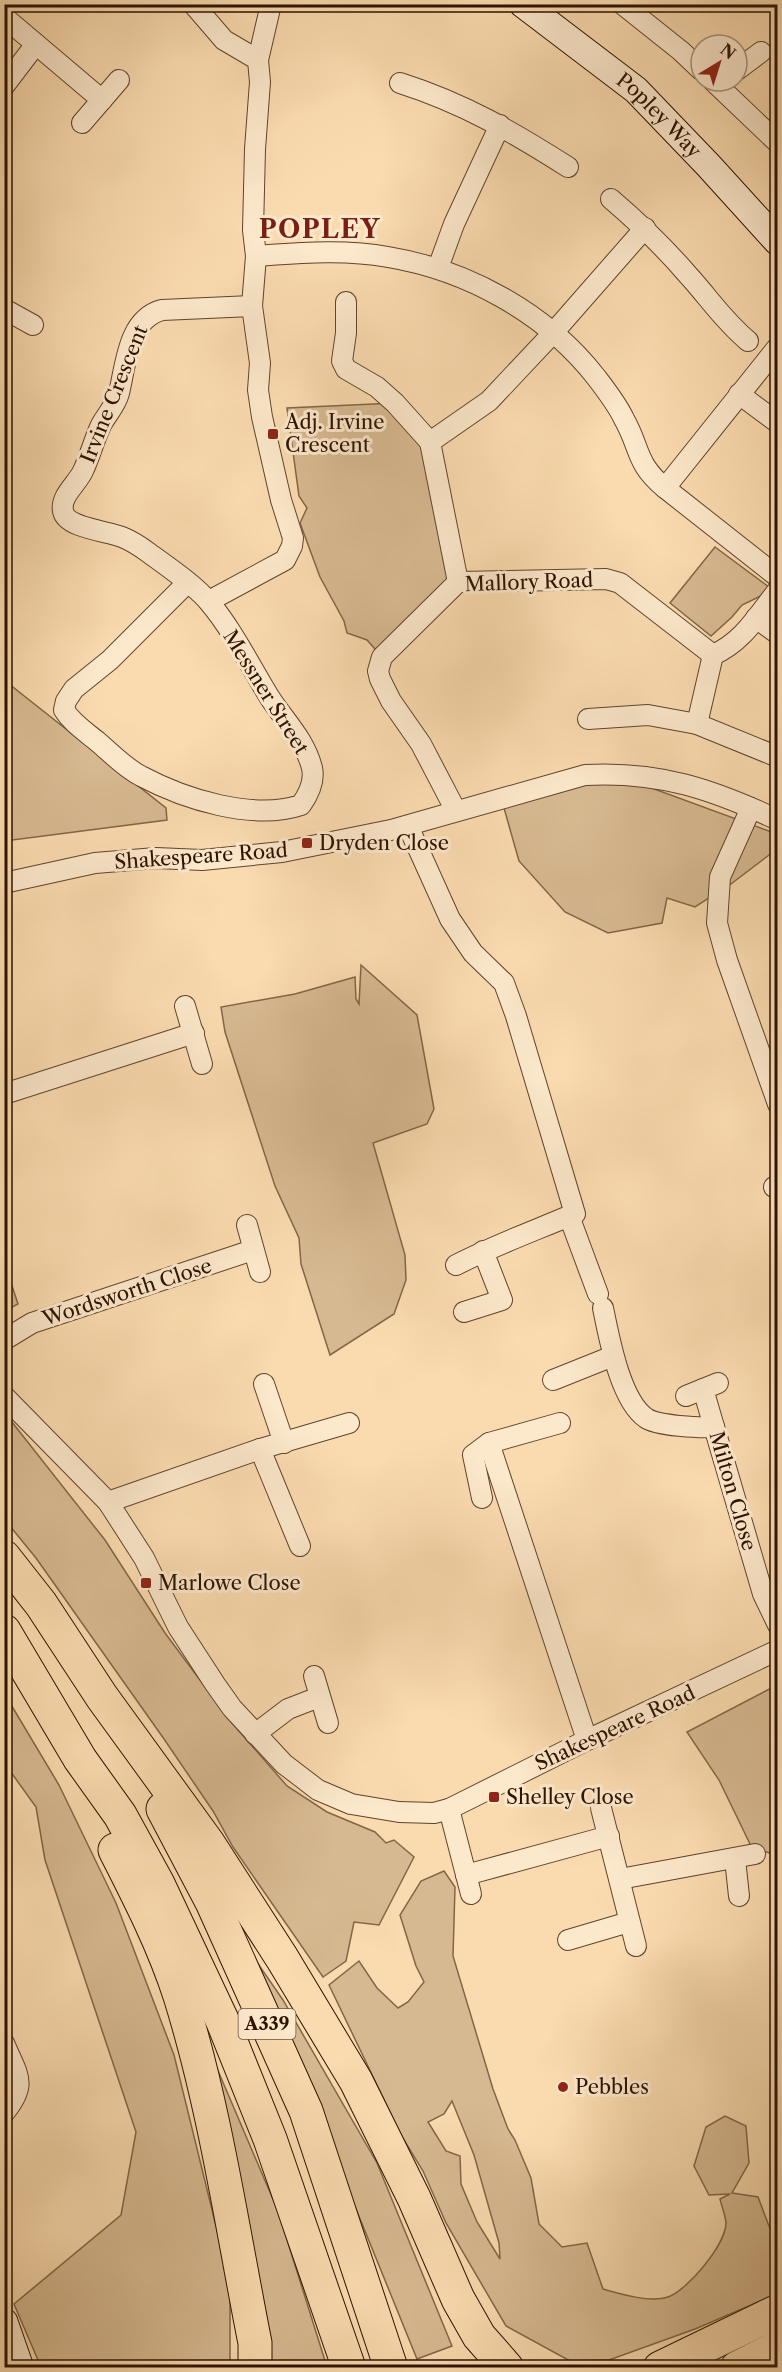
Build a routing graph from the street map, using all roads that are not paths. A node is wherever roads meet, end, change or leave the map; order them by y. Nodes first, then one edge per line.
1 (193, 4) edge
2 (271, 4) edge
3 (523, 4) edge
4 (622, 4) edge
5 (4, 17) edge
6 (36, 44) junction
7 (761, 52) dead end
8 (689, 59) edge
9 (258, 60) junction
10 (749, 61) edge
11 (118, 80) dead end
12 (400, 83) dead end
13 (4, 86) edge
14 (728, 93) edge
15 (102, 100) junction
16 (82, 123) dead end
17 (500, 125) junction
18 (777, 144) edge
19 (568, 167) dead end
20 (611, 199) dead end
21 (645, 228) junction
22 (777, 242) edge
23 (256, 256) junction
24 (438, 268) junction
25 (346, 302) dead end
26 (252, 306) junction
27 (6, 312) edge
28 (33, 325) dead end
29 (553, 333) junction
30 (748, 341) dead end
31 (776, 350) dead end
32 (739, 394) junction
33 (777, 423) edge
34 (430, 442) junction
35 (665, 488) junction
36 (777, 577) edge
37 (458, 582) junction
38 (187, 583) junction
39 (777, 590) edge
40 (209, 601) junction
41 (756, 618) junction
42 (777, 634) edge
43 (713, 655) junction
44 (588, 719) dead end
45 (697, 724) junction
46 (777, 757) edge
47 (751, 808) junction
48 (456, 811) junction
49 (777, 820) edge
50 (408, 826) junction
51 (4, 883) edge
52 (185, 1006) dead end
53 (194, 1032) junction
54 (202, 1064) dead end
55 (4, 1094) edge
56 (777, 1104) edge
57 (569, 1216) junction
58 (247, 1225) dead end
59 (253, 1250) junction
60 (483, 1251) junction
61 (456, 1265) dead end
62 (260, 1272) dead end
63 (464, 1312) dead end
64 (4, 1340) edge
65 (613, 1356) junction
66 (553, 1380) dead end
67 (264, 1384) dead end
68 (702, 1389) dead end
69 (4, 1396) edge
70 (348, 1423) dead end
71 (560, 1423) dead end
72 (714, 1427) junction
73 (284, 1443) junction
74 (489, 1443) junction
75 (260, 1449) junction
76 (482, 1498) dead end
77 (108, 1502) junction
78 (300, 1546) dead end
79 (4, 1557) edge
80 (777, 1625) edge
81 (4, 1631) edge
82 (777, 1650) edge
83 (315, 1676) dead end
84 (102, 1697) junction
85 (319, 1697) junction
86 (328, 1723) dead end
87 (255, 1734) junction
88 (587, 1740) junction
89 (80, 1759) junction
90 (602, 1808) dead end
91 (449, 1809) junction
92 (609, 1836) junction
93 (755, 1854) dead end
94 (735, 1859) junction
95 (466, 1875) junction
96 (620, 1879) junction
97 (471, 1894) dead end
98 (739, 1896) dead end
99 (629, 1922) junction
100 (568, 1940) dead end
101 (636, 1946) dead end
102 (4, 2043) edge
103 (4, 2112) edge
104 (777, 2310) edge
105 (4, 2322) edge
106 (777, 2348) edge
107 (19, 2366) edge
108 (255, 2367) edge
109 (349, 2367) edge
110 (391, 2367) edge
111 (507, 2367) edge
112 (660, 2367) edge
113 (737, 2367) edge

1 - 9 street
2 - 9 street
3 - 22 street, Popley Way
4 - 8 street
5 - 6 street
6 - 13 street
6 - 15 street
7 - 10 street
9 - 23 street
11 - 15 street
12 - 17 street
14 - 18 street
15 - 16 street
17 - 19 street
17 - 24 street
20 - 21 street
21 - 29 street
21 - 30 street
23 - 24 street
23 - 26 street
24 - 29 street
25 - 34 street
26 - 38 street, Irvine Crescent
26 - 40 street
27 - 28 street
29 - 34 street
29 - 35 street
31 - 32 street
32 - 33 street
32 - 35 street
34 - 37 street
35 - 36 street
37 - 43 street, Mallory Road
37 - 48 street, Mallory Road
38 - 40 street, Irvine Crescent
38 - 40 street, Messner Street
39 - 41 street
41 - 42 street
41 - 43 street
43 - 45 street
44 - 45 street
45 - 46 street
47 - 48 street, Shakespeare Road
47 - 49 street, Shakespeare Road
47 - 56 street
48 - 50 street, Shakespeare Road
50 - 51 street, Shakespeare Road
50 - 57 street
52 - 53 street
53 - 54 street
53 - 55 street
57 - 60 street
57 - 65 street
58 - 59 street
59 - 62 street
59 - 64 street, Wordsworth Close
60 - 61 street
60 - 63 street
65 - 66 street
65 - 72 street
67 - 73 street
68 - 72 street, Milton Close
69 - 77 street, Shakespeare Road
70 - 73 street
71 - 74 street
72 - 80 street, Milton Close
73 - 75 street
74 - 76 street
74 - 88 street
75 - 77 street
75 - 78 street
77 - 87 street, Shakespeare Road
79 - 84 highway, A339
81 - 89 highway, A339
82 - 88 street, Shakespeare Road
83 - 85 street
84 - 110 highway, A339
84 - 111 highway
85 - 86 street
85 - 87 street
87 - 91 street, Shakespeare Road
88 - 91 street, Shakespeare Road
89 - 108 highway
89 - 109 highway, A339
90 - 92 street
91 - 95 street
92 - 95 street
92 - 96 street
93 - 94 street
94 - 96 street
94 - 98 street
95 - 97 street
96 - 99 street
99 - 100 street
99 - 101 street
102 - 103 street
104 - 112 highway
105 - 107 street
106 - 113 highway

